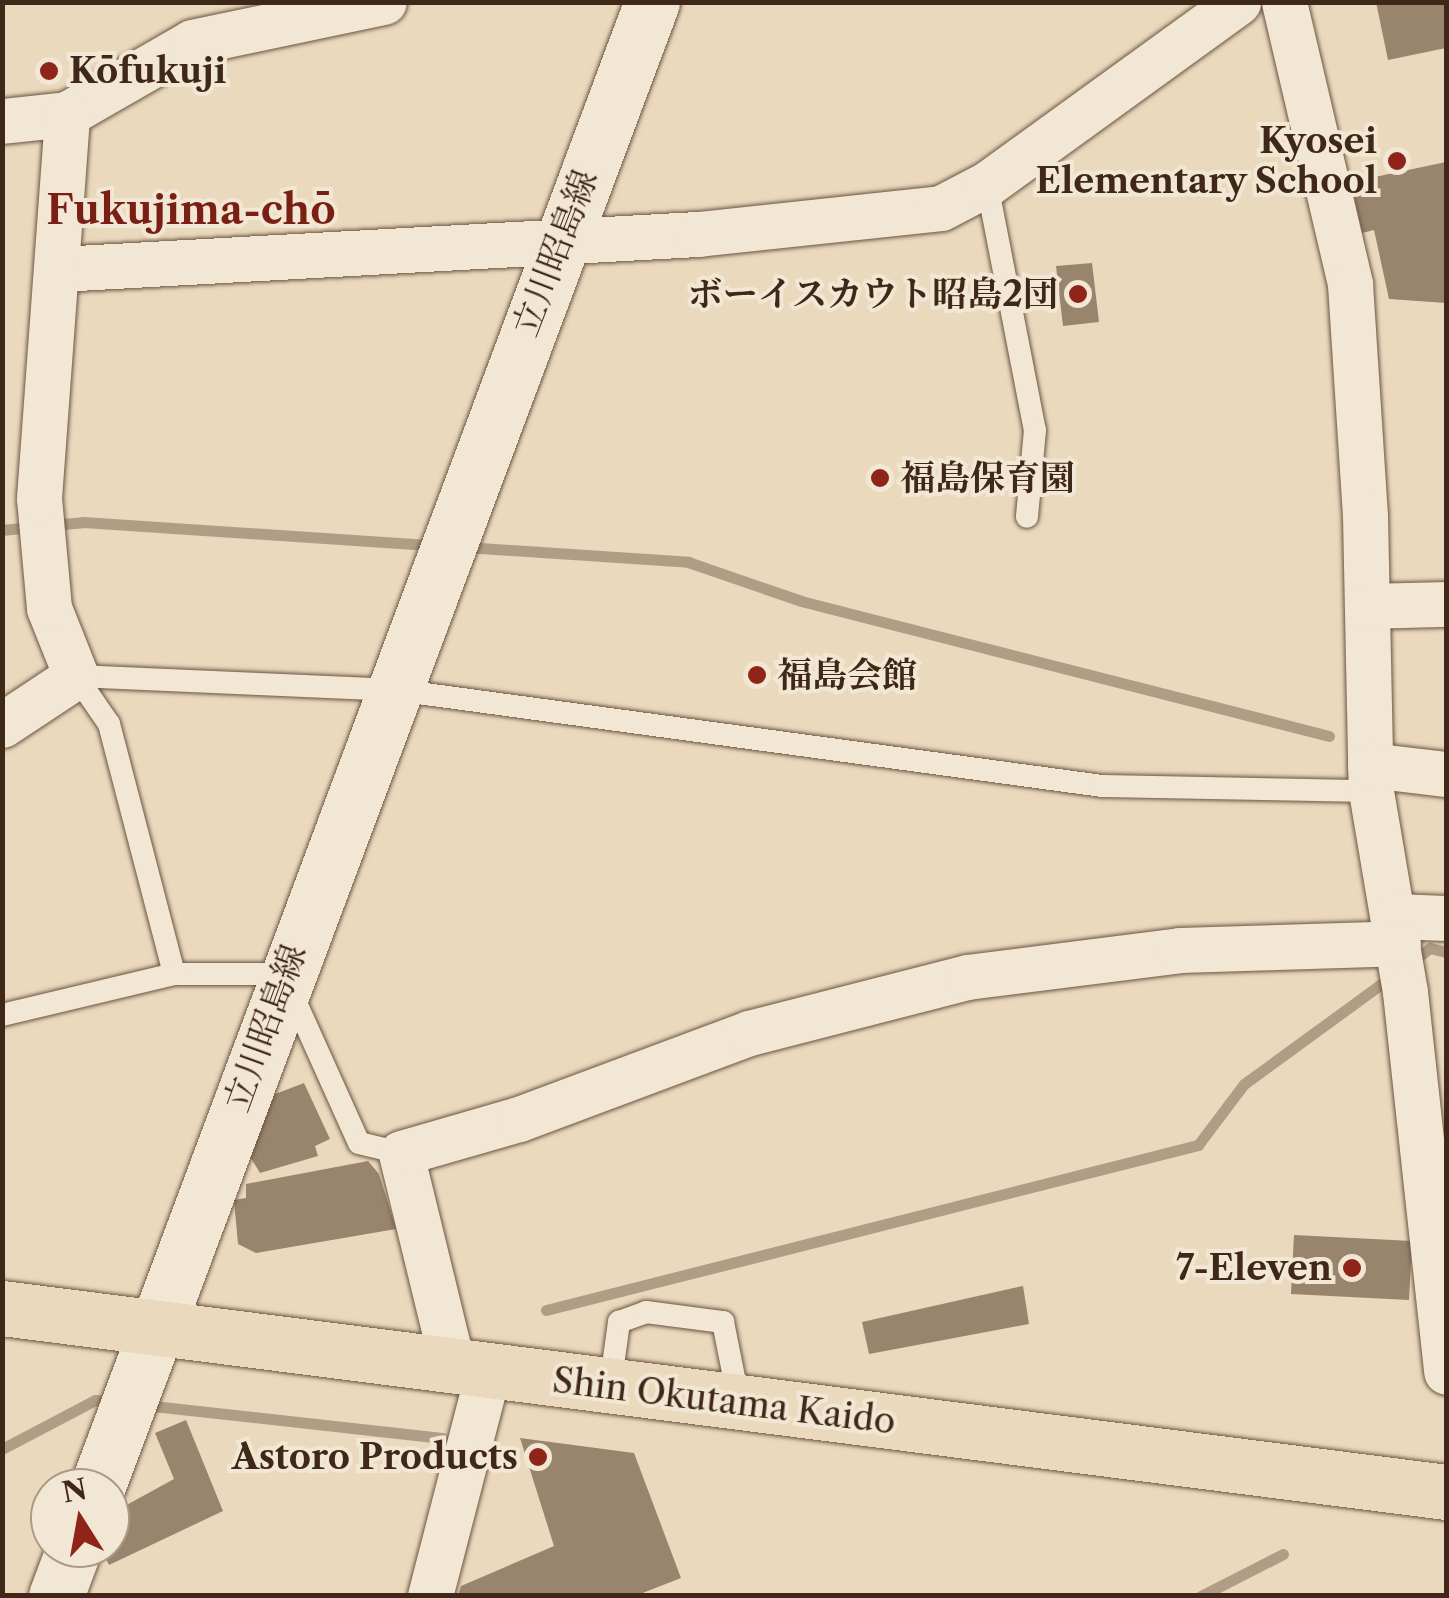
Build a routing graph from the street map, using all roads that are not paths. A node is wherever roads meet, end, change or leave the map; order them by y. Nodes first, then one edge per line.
1 (384, 2) edge
2 (652, 2) edge
3 (1238, 2) edge
4 (1284, 2) edge
5 (194, 22) edge
6 (67, 114) junction
7 (2, 121) edge
8 (987, 184) junction
9 (559, 241) junction
10 (59, 269) junction
11 (1027, 517) dead end
12 (1446, 604) edge
13 (1368, 606) junction
14 (76, 676) junction
15 (396, 690) junction
16 (2, 724) edge
17 (1446, 774) edge
18 (1370, 778) junction
19 (1446, 918) edge
20 (1399, 951) junction
21 (174, 974) junction
22 (284, 974) junction
23 (2, 1015) edge
24 (401, 1153) junction
25 (2, 1308) edge
26 (157, 1329) junction
27 (470, 1369) junction
28 (1446, 1372) edge
29 (610, 1387) junction
30 (740, 1402) junction
31 (104, 1468) edge
32 (1446, 1492) edge
33 (66, 1568) edge
34 (56, 1596) edge
35 (430, 1596) edge

1 - 5 street
2 - 9 main road, 立川昭島線
3 - 8 street
4 - 13 street
5 - 6 street
6 - 7 street
6 - 10 street
8 - 9 street
8 - 11 lane
9 - 10 street
9 - 15 main road, 立川昭島線
10 - 14 street
12 - 13 street
13 - 18 street
14 - 15 lane
14 - 16 street
14 - 21 lane
15 - 18 lane
15 - 22 main road, 立川昭島線
17 - 18 street
18 - 20 street
19 - 20 street
20 - 24 street
20 - 28 street
21 - 22 lane
21 - 23 lane
22 - 24 lane
22 - 26 main road, 立川昭島線
24 - 27 street
25 - 26 main road, Shin Okutama Kaido
26 - 27 main road, Shin Okutama Kaido
26 - 31 main road, 立川昭島線
27 - 29 main road, Shin Okutama Kaido
27 - 35 street
29 - 30 main road, Shin Okutama Kaido
29 - 30 lane
30 - 32 main road, Shin Okutama Kaido
33 - 34 main road

